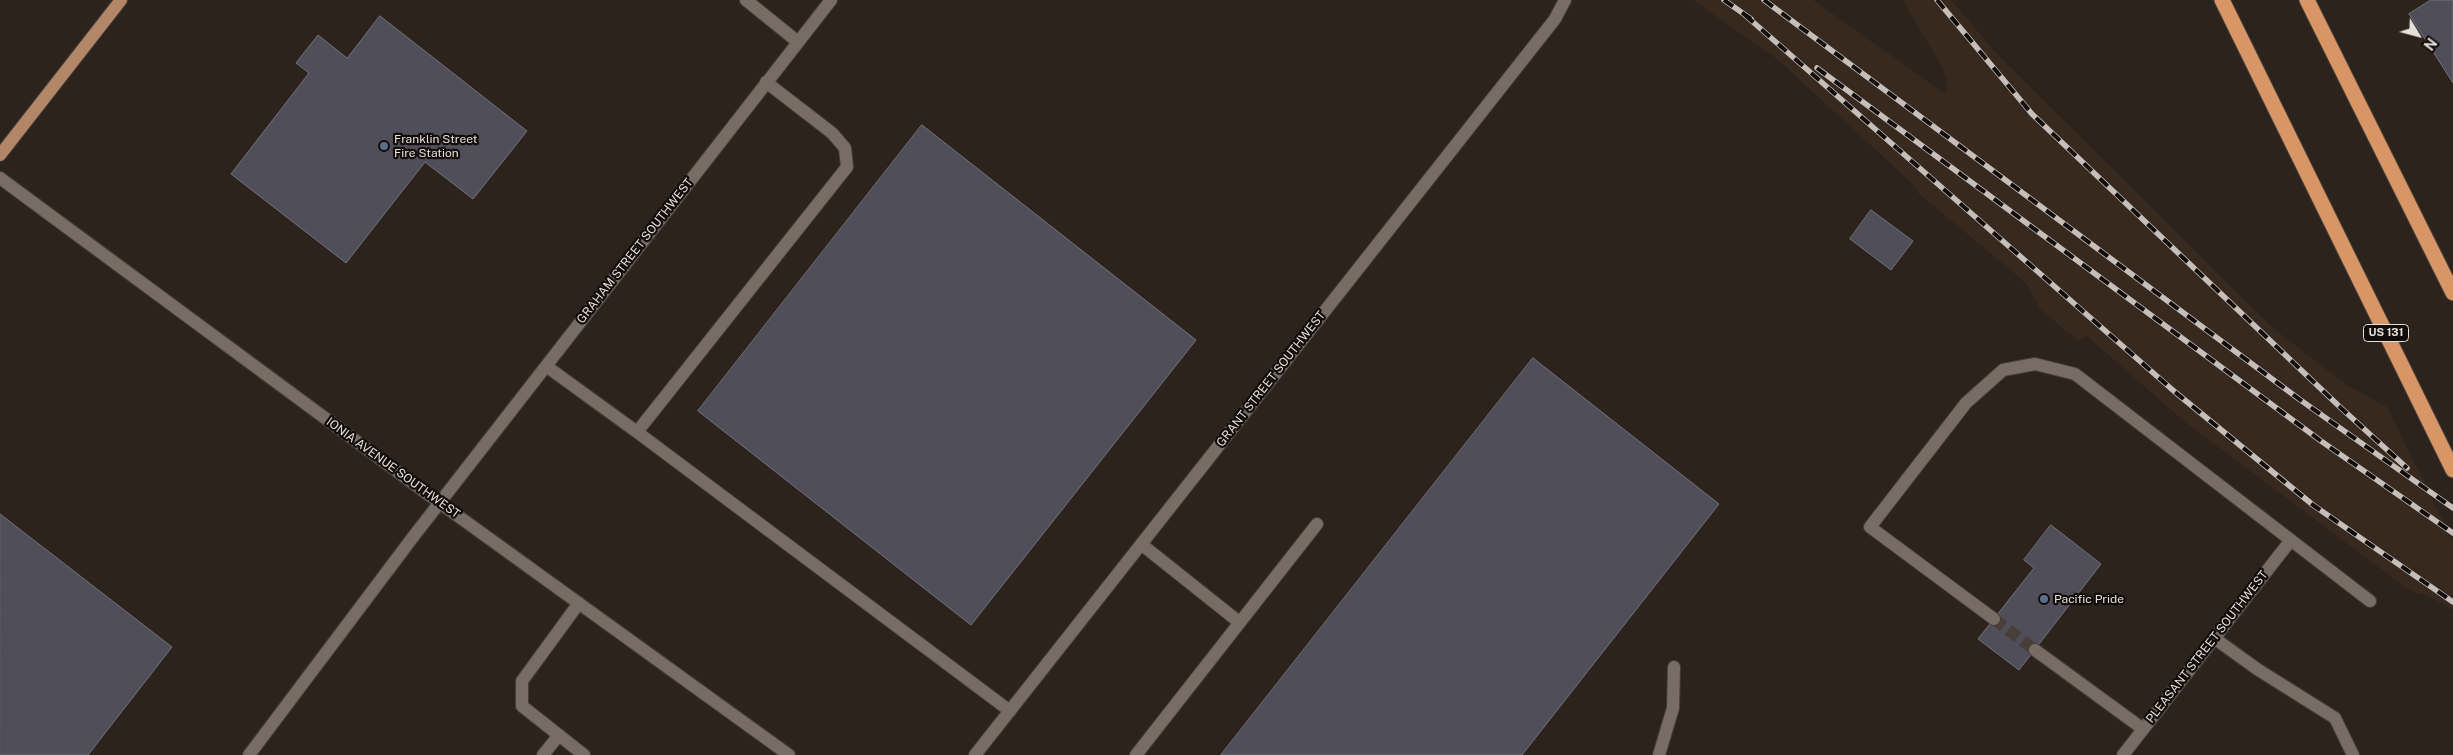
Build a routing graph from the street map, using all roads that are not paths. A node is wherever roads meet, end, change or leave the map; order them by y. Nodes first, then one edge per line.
1 (121, 0) edge
2 (746, 0) edge
3 (831, 0) edge
4 (1565, 0) edge
5 (2222, 0) edge
6 (2307, 0) edge
7 (798, 42) junction
8 (766, 82) junction
9 (0, 155) edge
10 (0, 178) edge
11 (2453, 293) edge
12 (546, 366) junction
13 (637, 432) junction
14 (2453, 470) edge
15 (440, 503) junction
16 (1317, 524) dead end
17 (2291, 540) junction
18 (1141, 544) junction
19 (2370, 601) dead end
20 (579, 603) junction
21 (1994, 619) tunnel mouth
22 (1240, 622) junction
23 (2214, 638) junction
24 (2035, 650) tunnel mouth
25 (1674, 666) dead end
26 (1010, 711) junction
27 (2143, 729) junction
28 (559, 735) junction
29 (249, 755) edge
30 (543, 755) edge
31 (584, 755) edge
32 (789, 755) edge
33 (975, 755) edge
34 (1136, 755) edge
35 (1659, 755) edge
36 (2123, 755) edge
37 (2353, 755) edge

1 - 9 main road
2 - 7 street
3 - 7 street, GRAHAM STREET SOUTHWEST
4 - 18 street, GRANT STREET SOUTHWEST
5 - 14 highway, US 131
6 - 11 highway
7 - 8 street, GRAHAM STREET SOUTHWEST
8 - 12 street, GRAHAM STREET SOUTHWEST
8 - 13 street
10 - 15 street, IONIA AVENUE SOUTHWEST
12 - 13 street
12 - 15 street, GRAHAM STREET SOUTHWEST
13 - 26 street
15 - 20 street, IONIA AVENUE SOUTHWEST
15 - 29 street, GRAHAM STREET SOUTHWEST
16 - 22 street
17 - 19 street
17 - 21 street
17 - 23 street, PLEASANT STREET SOUTHWEST
18 - 22 street
18 - 26 street, GRANT STREET SOUTHWEST
20 - 28 street
20 - 32 street, IONIA AVENUE SOUTHWEST
22 - 34 street
23 - 27 street, PLEASANT STREET SOUTHWEST
23 - 37 street
24 - 27 street
25 - 35 street
26 - 33 street, GRANT STREET SOUTHWEST
27 - 36 street, PLEASANT STREET SOUTHWEST
28 - 30 street
28 - 31 street

